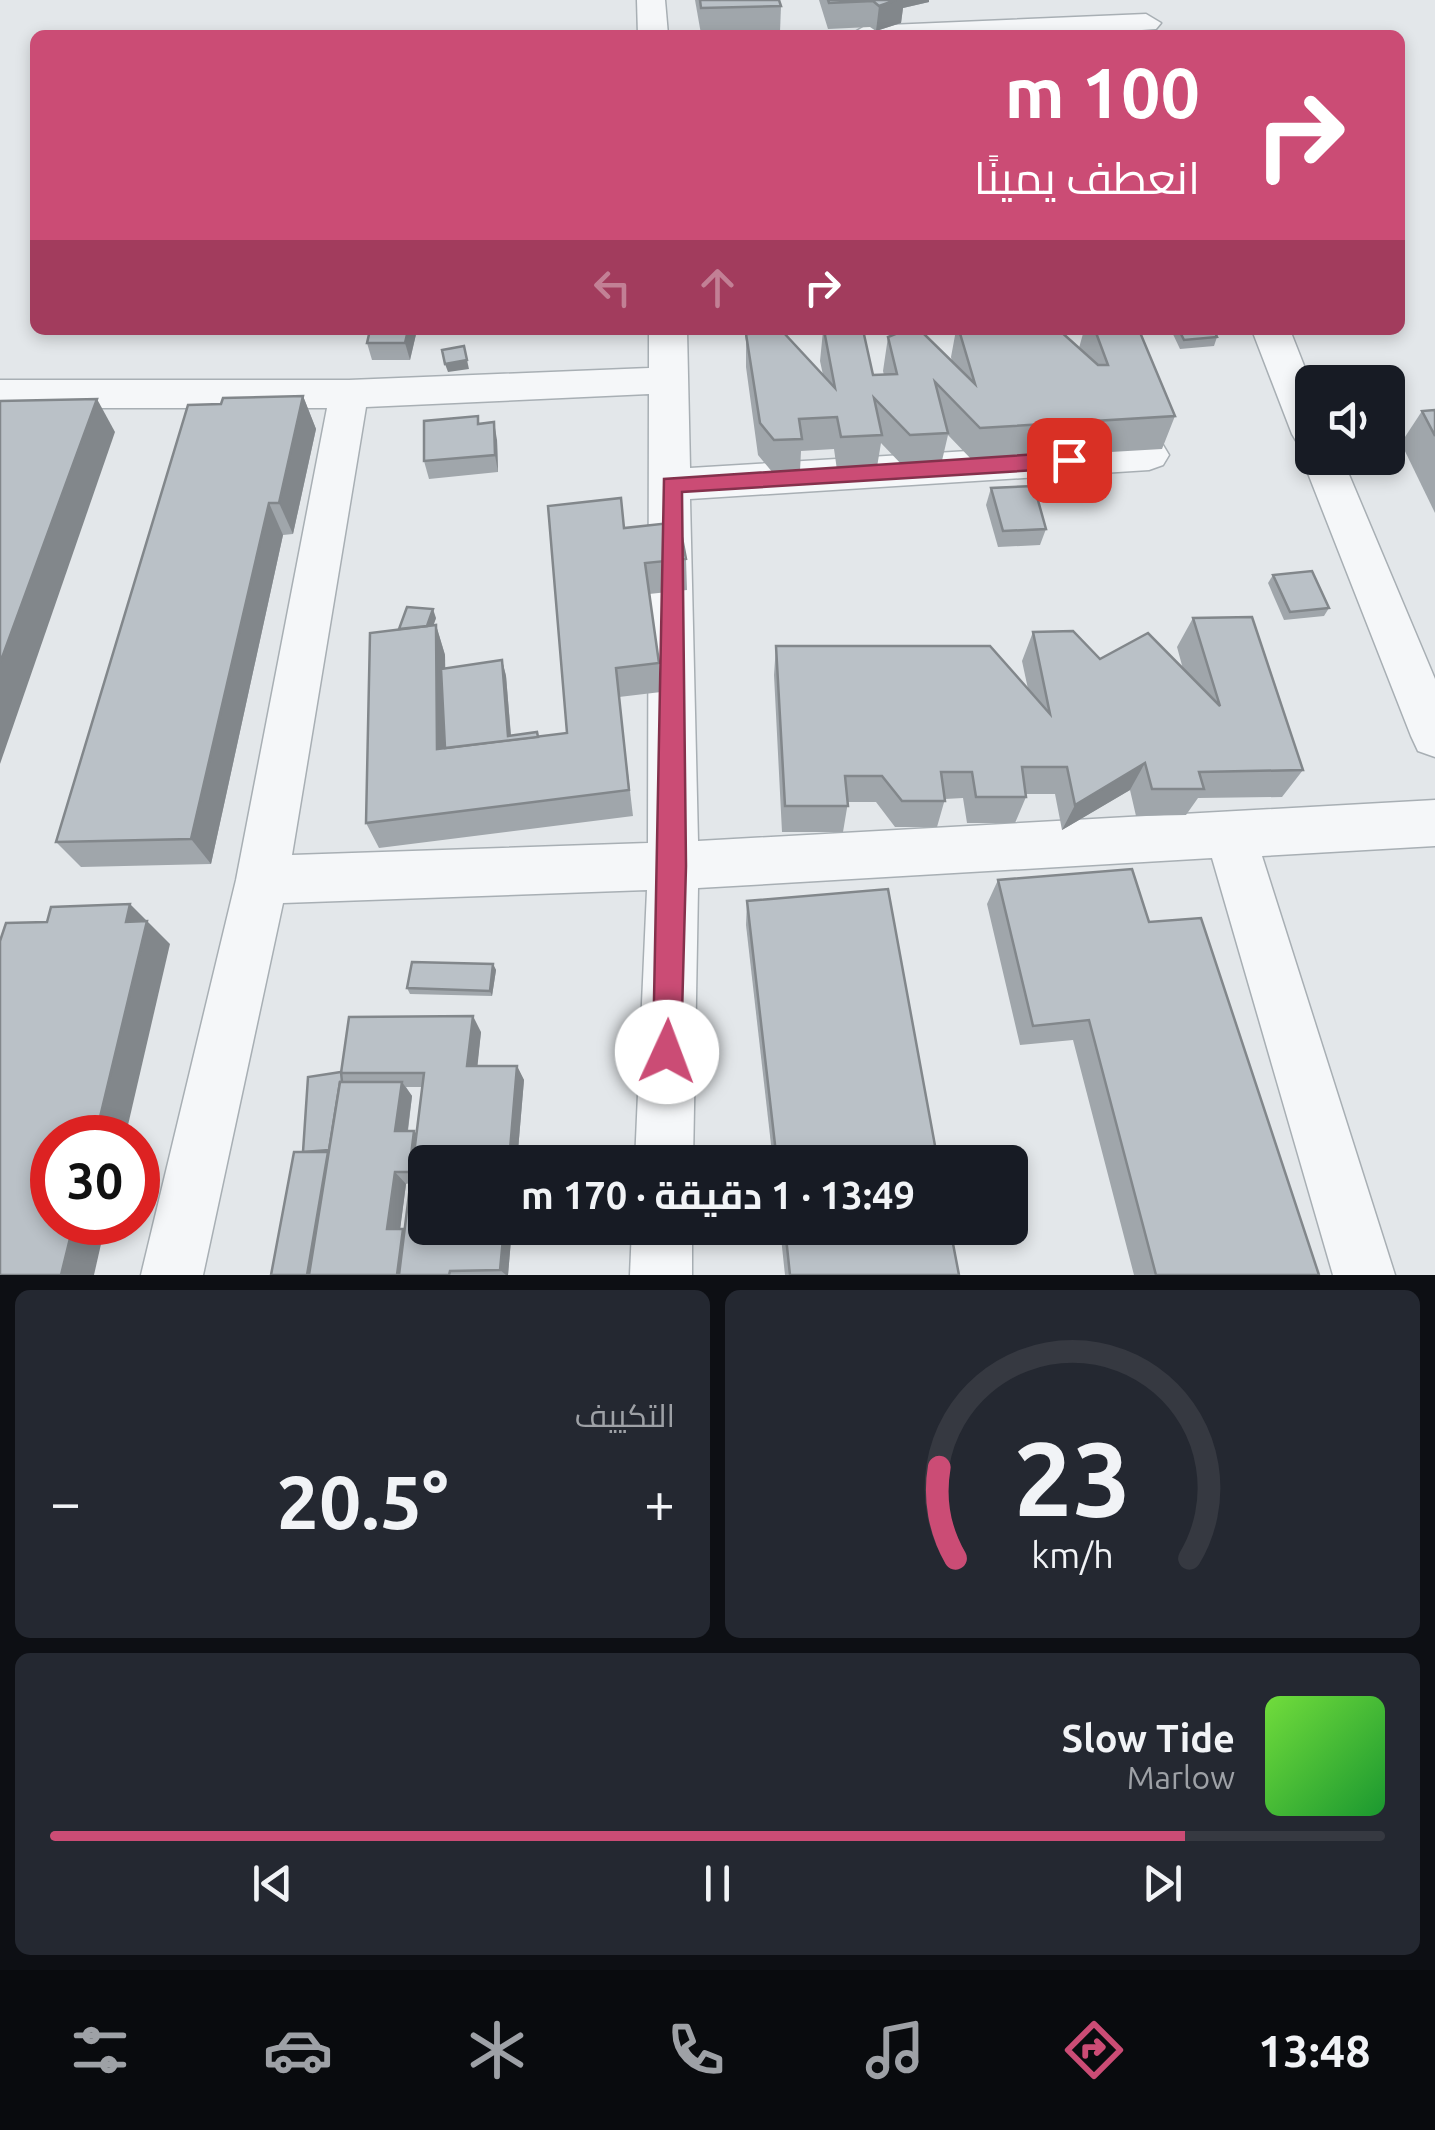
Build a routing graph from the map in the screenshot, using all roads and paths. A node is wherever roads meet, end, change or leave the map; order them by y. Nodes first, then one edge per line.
1 (651, 0) edge
2 (955, 0) edge
3 (1145, 19) edge
4 (652, 30) edge
5 (962, 30) edge
6 (977, 30) edge
7 (668, 335) edge
8 (1272, 335) edge
9 (670, 380) junction
10 (1295, 392) edge
11 (0, 394) edge
12 (349, 394) junction
13 (1148, 455) edge
14 (1329, 475) edge
15 (671, 485) junction
16 (1435, 736) edge
17 (1435, 822) edge
18 (1230, 834) junction
19 (673, 866) junction
20 (262, 880) junction
21 (665, 1145) edge
22 (662, 1245) edge
23 (172, 1275) edge
24 (661, 1275) edge
25 (1364, 1275) edge

1 - 4 street
2 - 5 street
3 - 6 street
7 - 9 street
8 - 10 street
9 - 12 street
9 - 15 street
11 - 12 street
12 - 20 street
13 - 15 street
14 - 16 street
15 - 19 street
17 - 18 street
18 - 19 street
18 - 25 street
19 - 20 street
19 - 21 street
20 - 23 street
22 - 24 street

